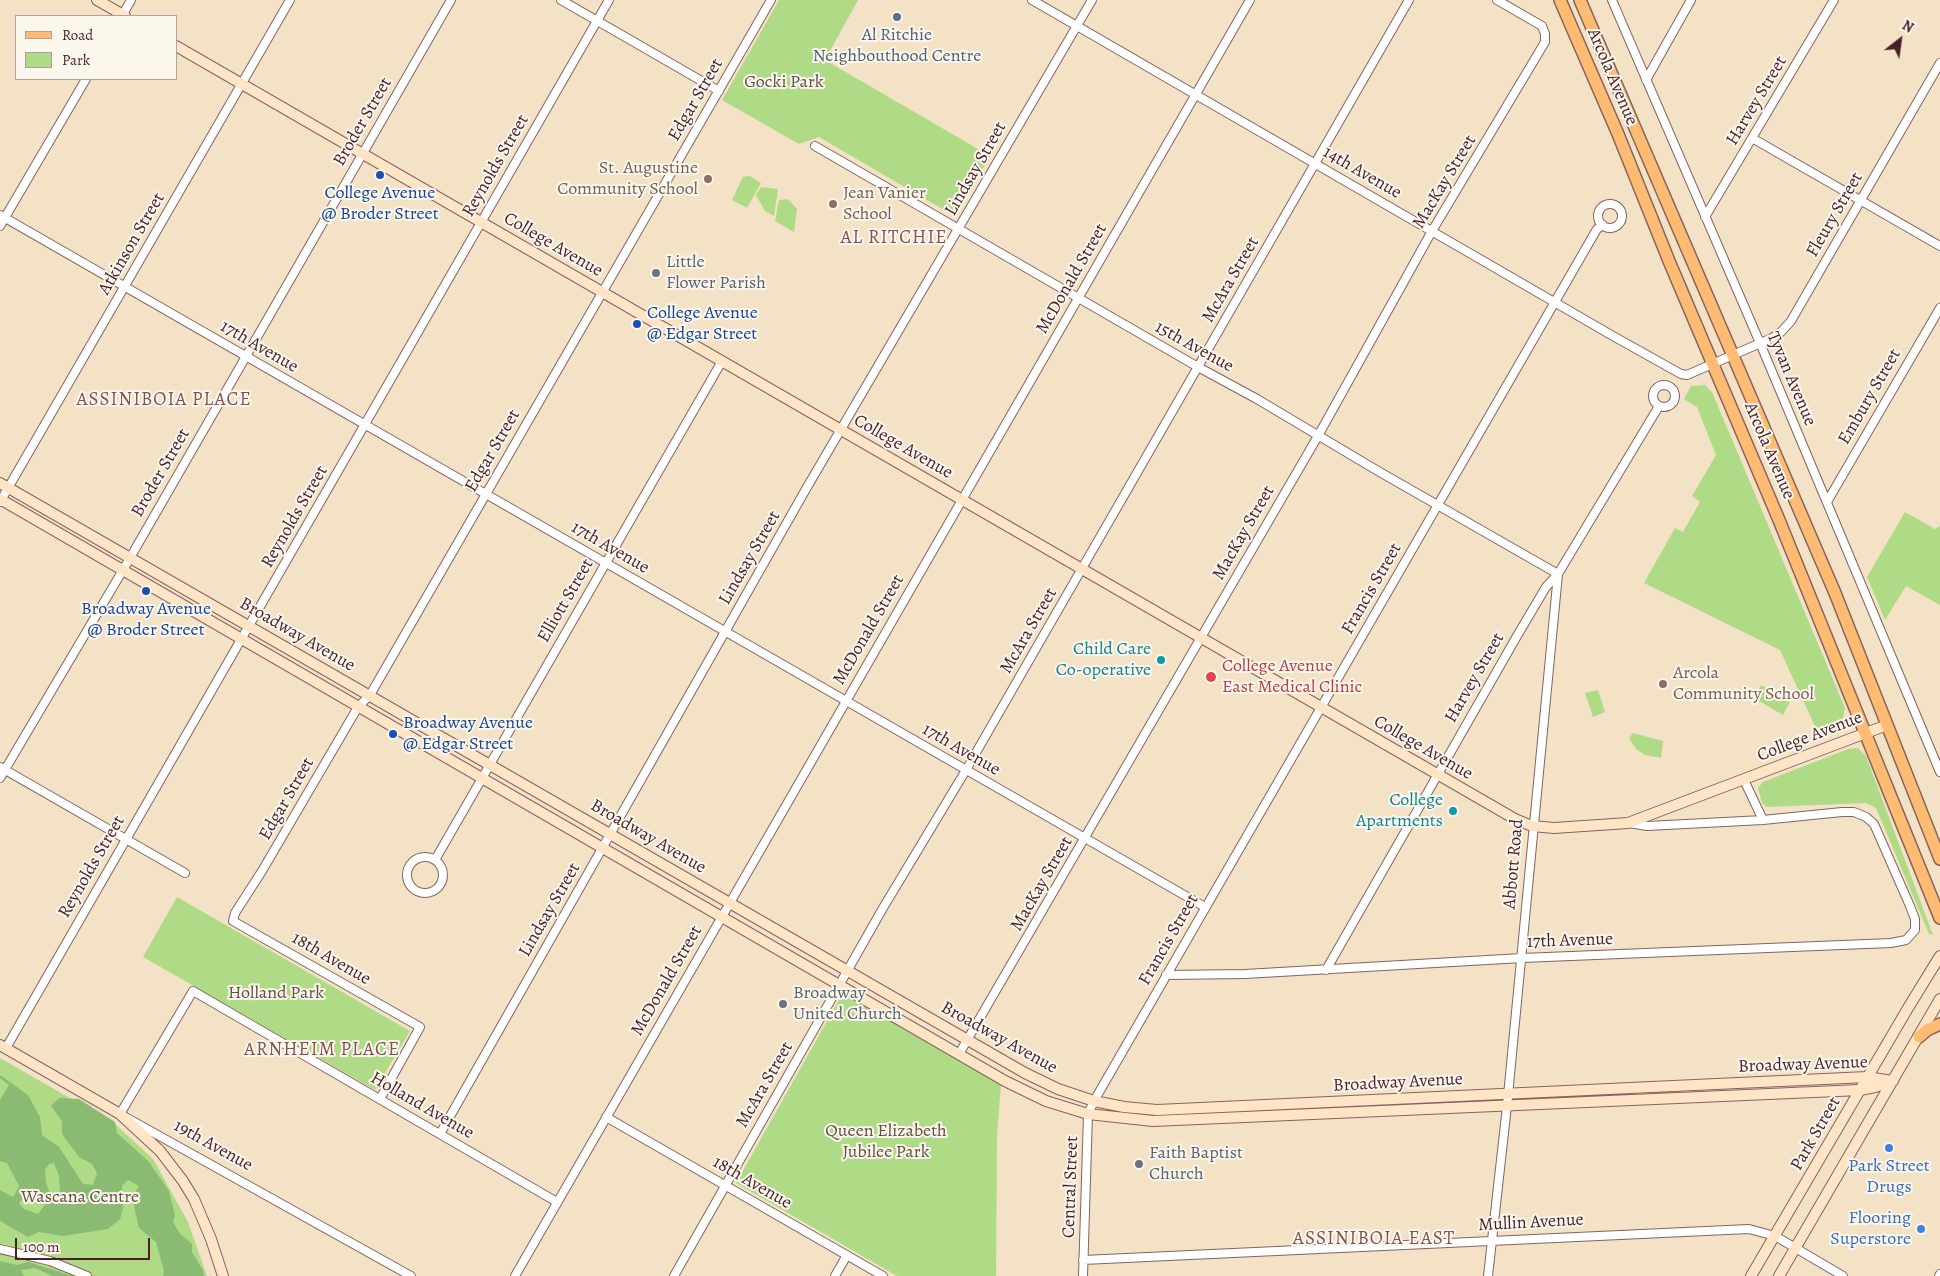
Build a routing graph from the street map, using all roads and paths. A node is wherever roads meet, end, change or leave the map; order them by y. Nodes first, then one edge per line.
1 (97, 0) edge
2 (131, 0) edge
3 (290, 0) edge
4 (451, 0) edge
5 (561, 0) edge
6 (609, 0) edge
7 (771, 0) edge
8 (1032, 0) edge
9 (1092, 0) edge
10 (1250, 0) edge
11 (1409, 0) edge
12 (1497, 0) edge
13 (1560, 0) edge
14 (1580, 0) edge
15 (1612, 0) edge
16 (1692, 0) edge
17 (1834, 0) edge
18 (121, 15) edge
19 (124, 15) edge
20 (597, 21) junction
21 (1077, 26) junction
22 (178, 47) edge
23 (1940, 64) edge
24 (85, 80) edge
25 (1646, 80) junction
26 (241, 84) junction
27 (718, 91) junction
28 (1196, 94) junction
29 (1752, 138) junction
30 (815, 146) dead end
31 (362, 153) junction
32 (1316, 164) junction
33 (1861, 200) junction
34 (2, 217) edge
35 (1706, 217) junction
36 (481, 222) junction
37 (1603, 225) dead end
38 (0, 226) edge
39 (958, 229) junction
40 (1432, 231) junction
41 (1940, 246) edge
42 (125, 287) junction
43 (601, 292) junction
44 (1078, 297) junction
45 (1555, 302) junction
46 (1940, 308) edge
47 (1760, 343) junction
48 (1732, 356) junction
49 (246, 357) junction
50 (722, 361) junction
51 (1713, 363) junction
52 (1198, 367) junction
53 (1659, 406) dead end
54 (365, 425) junction
55 (841, 430) junction
56 (1318, 436) junction
57 (4, 485) edge
58 (485, 494) junction
59 (0, 500) edge
60 (962, 500) junction
61 (1826, 502) junction
62 (1438, 504) junction
63 (130, 558) junction
64 (605, 563) junction
65 (123, 570) junction
66 (1082, 570) junction
67 (1558, 574) junction
68 (249, 626) junction
69 (724, 631) junction
70 (242, 638) junction
71 (1200, 638) junction
72 (370, 695) junction
73 (846, 701) junction
74 (358, 707) junction
75 (1321, 708) junction
76 (1887, 725) junction
77 (1866, 732) junction
78 (490, 764) junction
79 (2, 769) edge
80 (966, 770) junction
81 (1940, 772) edge
82 (1437, 775) junction
83 (0, 778) edge
84 (482, 779) junction
85 (1744, 780) junction
86 (1763, 820) junction
87 (1628, 823) junction
88 (1532, 826) junction
89 (611, 834) junction
90 (126, 839) junction
91 (1086, 839) junction
92 (602, 849) junction
93 (1939, 853) edge
94 (435, 860) junction
95 (185, 873) dead end
96 (1897, 879) joint
97 (729, 902) junction
98 (1205, 908) junction
99 (236, 913) joint
100 (721, 918) junction
101 (1940, 918) edge
102 (1940, 956) edge
103 (1522, 958) junction
104 (1326, 970) junction
105 (848, 971) junction
106 (1166, 975) junction
107 (840, 985) junction
108 (1940, 1000) edge
109 (1940, 1024) edge
110 (1919, 1037) junction
111 (967, 1040) junction
112 (3, 1046) edge
113 (959, 1054) junction
114 (1867, 1077) junction
115 (1893, 1081) junction
116 (1860, 1090) junction
117 (1508, 1094) junction
118 (380, 1099) junction
119 (1094, 1101) junction
120 (1507, 1106) junction
121 (120, 1114) junction
122 (1088, 1114) junction
123 (606, 1117) junction
124 (440, 1134) junction
125 (726, 1186) junction
126 (557, 1202) junction
127 (1776, 1236) junction
128 (1492, 1240) junction
129 (1796, 1247) junction
130 (0, 1249) edge
131 (847, 1255) junction
132 (1083, 1260) junction
133 (87, 1276) edge
134 (223, 1276) edge
135 (411, 1276) edge
136 (515, 1276) edge
137 (674, 1276) edge
138 (834, 1276) edge
139 (883, 1276) edge
140 (1083, 1276) edge
141 (1488, 1276) edge
142 (1751, 1276) edge
143 (1779, 1276) edge
144 (1843, 1276) edge

1 - 18 street
2 - 19 street
3 - 26 street, Atkinson Street
4 - 31 street, Broder Street
5 - 20 street
6 - 20 street, Reynolds Street
7 - 27 street, Edgar Street
8 - 21 street, 14th Avenue
9 - 21 street, Lindsay Street
10 - 28 street, McDonald Street
11 - 32 street, McAra Street
12 - 40 street, MacKay Street
13 - 51 main road, Arcola Avenue
14 - 48 main road, Arcola Avenue
15 - 25 street, Tyvan Avenue
16 - 25 street
17 - 29 street, Harvey Street
20 - 27 street
20 - 36 street, Reynolds Street
21 - 28 street, 14th Avenue
21 - 39 street, Lindsay Street
22 - 26 street, College Avenue
23 - 33 street, Fleury Street
24 - 34 street
25 - 35 street, Tyvan Avenue
26 - 31 street, College Avenue
26 - 42 street, Atkinson Street
27 - 43 street, Edgar Street
28 - 32 street, 14th Avenue
28 - 44 street, McDonald Street
29 - 33 street
29 - 35 street, Harvey Street
30 - 39 street, 15th Avenue
31 - 36 street, College Avenue
31 - 49 street, Broder Street
32 - 40 street, 14th Avenue
32 - 52 street, McAra Street
33 - 41 street
33 - 47 street, Fleury Street
34 - 38 street
34 - 42 street, 17th Avenue
35 - 47 street, Tyvan Avenue
36 - 43 street, College Avenue
36 - 54 street, Reynolds Street
37 - 45 street, Francis Street
39 - 44 street, 15th Avenue
39 - 55 street, Lindsay Street
40 - 45 street, 14th Avenue
40 - 56 street, MacKay Street
42 - 49 street, 17th Avenue
42 - 57 street, Atkinson Street
43 - 50 street, College Avenue
43 - 58 street, Edgar Street
44 - 52 street, 15th Avenue
44 - 60 street, McDonald Street
45 - 51 street, 14th Avenue
45 - 62 street, Francis Street
46 - 61 street, Embury Street
47 - 48 street, Fleury Street
47 - 61 street, Tyvan Avenue
48 - 51 street, 14th Avenue
48 - 76 main road, Arcola Avenue
49 - 54 street, 17th Avenue
49 - 63 street, Broder Street
50 - 55 street, College Avenue
50 - 64 street, Elliott Street
51 - 77 main road, Arcola Avenue
52 - 56 street, 15th Avenue
52 - 66 street, McAra Street
53 - 67 street, Harvey Street
54 - 58 street, 17th Avenue
54 - 68 street, Reynolds Street
55 - 60 street, College Avenue
55 - 69 street, Lindsay Street
56 - 62 street, 15th Avenue
56 - 71 street, MacKay Street
57 - 59 street, Atkinson Street
57 - 63 street, Broadway Avenue
58 - 64 street, 17th Avenue
58 - 72 street, Edgar Street
59 - 65 street, Broadway Avenue
60 - 66 street, College Avenue
60 - 73 street, McDonald Street
61 - 81 street, Tyvan Avenue
62 - 67 street, 15th Avenue
62 - 75 street, Francis Street
63 - 65 street, Broder Street
63 - 68 street, Broadway Avenue
64 - 69 street, 17th Avenue
64 - 78 street, Elliott Street
65 - 70 street, Broadway Avenue
65 - 79 street, Broder Street
66 - 71 street, College Avenue
66 - 80 street, McAra Street
67 - 82 street, Harvey Street
67 - 88 street, Abbott Road
68 - 70 street, Reynolds Street
68 - 72 street, Broadway Avenue
69 - 73 street, 17th Avenue
69 - 89 street, Lindsay Street
70 - 74 street, Broadway Avenue
70 - 90 street, Reynolds Street
71 - 75 street, College Avenue
71 - 91 street, MacKay Street
72 - 74 street, Edgar Street
72 - 78 street, Broadway Avenue
73 - 80 street, 17th Avenue
73 - 97 street, McDonald Street
74 - 84 street, Broadway Avenue
74 - 99 street, Edgar Street
75 - 82 street, College Avenue
75 - 98 street, Francis Street
76 - 77 street, College Avenue
76 - 93 main road, Arcola Avenue
77 - 85 street, College Avenue
77 - 101 main road, Arcola Avenue
78 - 84 street, Elliott Street
78 - 89 street, Broadway Avenue
79 - 83 street, Broder Street
79 - 90 street
80 - 91 street, 17th Avenue
80 - 105 street, McAra Street
82 - 88 street, College Avenue
82 - 104 street, Harvey Street
84 - 92 street, Broadway Avenue
84 - 94 street, Elliott Street
85 - 86 street, College Avenue
85 - 87 street, College Avenue
86 - 87 street, College Avenue
86 - 96 street, College Avenue
87 - 88 street, College Avenue
88 - 103 street, Abbott Road
89 - 92 street, Lindsay Street
89 - 97 street, Broadway Avenue
90 - 95 street
90 - 112 street, Reynolds Street
91 - 98 street, 17th Avenue
91 - 111 street, MacKay Street
92 - 100 street, Broadway Avenue
92 - 124 street, Lindsay Street
94 - 94 street
96 - 103 street, 17th Avenue
97 - 100 street, McDonald Street
97 - 105 street, Broadway Avenue
98 - 106 street, Francis Street
99 - 118 street, 18th Avenue
100 - 107 street, Broadway Avenue
100 - 123 street, McDonald Street
102 - 114 street, Park Street
103 - 104 street, 17th Avenue
103 - 117 street, Abbott Road
104 - 106 street, 17th Avenue
105 - 107 street, McAra Street
105 - 111 street, Broadway Avenue
106 - 119 street, Francis Street
107 - 113 street, Broadway Avenue
107 - 125 street, McAra Street
108 - 110 street
109 - 110 main road
110 - 115 street
111 - 113 street, MacKay Street
111 - 119 street, Broadway Avenue
112 - 121 street, 19th Avenue
113 - 122 street, Broadway Avenue
114 - 115 street, Broadway Avenue
114 - 116 street, Park Street
114 - 117 street, Broadway Avenue
115 - 116 street, Broadway Avenue
115 - 129 street
116 - 120 street, Broadway Avenue
116 - 127 street, Park Street
117 - 119 street, Broadway Avenue
117 - 120 street, Abbott Road
118 - 121 street, Holland Avenue
118 - 124 street, Holland Avenue
119 - 122 street, Central Street
120 - 122 street, Broadway Avenue
120 - 128 street, Abbott Road
121 - 134 street
121 - 135 street, 19th Avenue
122 - 132 street, Central Street
123 - 125 street, 18th Avenue
123 - 126 street, McDonald Street
124 - 126 street, Holland Avenue
125 - 131 street, 18th Avenue
125 - 137 street, McAra Street
126 - 136 street, McDonald Street
127 - 128 street, Mullin Avenue
127 - 129 street, Mullin Avenue
127 - 142 street, Park Street
128 - 132 street, Mullin Avenue
128 - 141 street, Abbott Road
129 - 143 street
129 - 144 street
130 - 133 street
131 - 138 street
131 - 139 street, 18th Avenue
132 - 140 street, Central Street

